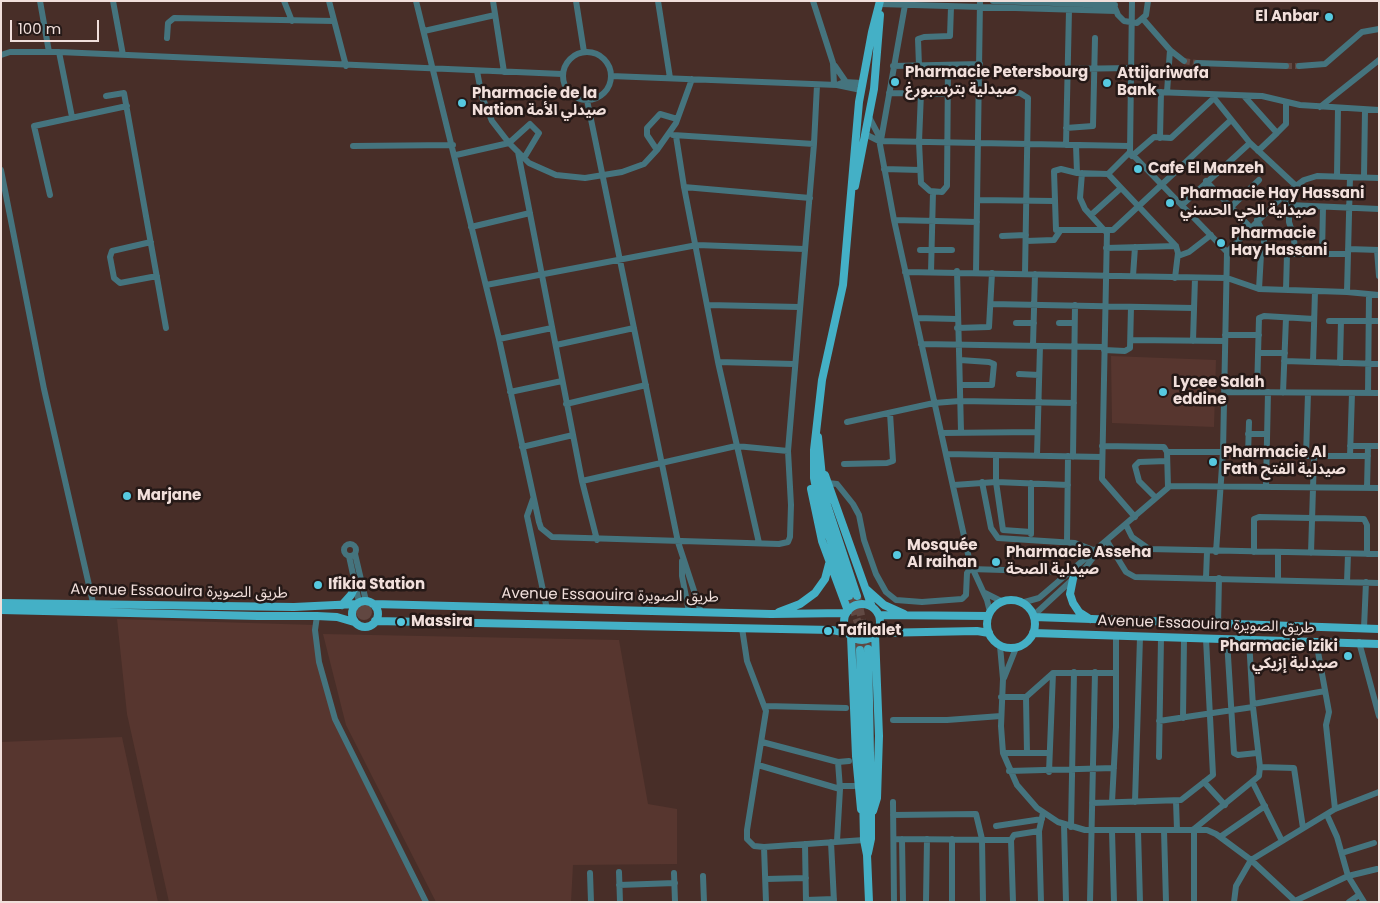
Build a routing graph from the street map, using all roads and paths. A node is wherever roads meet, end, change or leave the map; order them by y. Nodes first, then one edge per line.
1 (40, 1) edge
2 (113, 1) edge
3 (284, 1) edge
4 (329, 1) edge
5 (416, 1) edge
6 (493, 1) edge
7 (576, 1) edge
8 (658, 1) edge
9 (813, 1) edge
10 (993, 1) edge
11 (1132, 1) edge
12 (1148, 1) edge
13 (1031, 2) edge
14 (880, 3) edge
15 (1096, 3) edge
16 (905, 5) junction
17 (980, 5) edge
18 (1069, 5) edge
19 (1116, 6) edge
20 (951, 7) junction
21 (495, 15) junction
22 (1143, 19) junction
23 (292, 21) junction
24 (334, 21) junction
25 (1132, 23) junction
26 (1379, 29) edge
27 (424, 31) junction
28 (166, 38) dead end
29 (1095, 38) dead end
30 (1170, 50) junction
31 (49, 52) junction
32 (59, 52) junction
33 (584, 52) junction
34 (1, 55) edge
35 (123, 55) junction
36 (1379, 60) edge
37 (1184, 61) tunnel mouth
38 (834, 63) junction
39 (1197, 63) tunnel mouth
40 (980, 64) junction
41 (948, 65) junction
42 (346, 66) junction
43 (892, 66) junction
44 (918, 66) junction
45 (1286, 66) tunnel mouth
46 (1299, 66) tunnel mouth
47 (1094, 68) junction
48 (1130, 68) junction
49 (1068, 69) junction
50 (433, 70) junction
51 (477, 71) junction
52 (504, 72) junction
53 (562, 74) junction
54 (611, 76) junction
55 (670, 78) junction
56 (692, 79) junction
57 (846, 82) junction
58 (875, 84) junction
59 (817, 85) junction
60 (836, 85) junction
61 (862, 85) junction
62 (1129, 90) junction
63 (1164, 92) junction
64 (888, 93) junction
65 (921, 93) junction
66 (980, 93) junction
67 (948, 94) junction
68 (106, 96) dead end
69 (1244, 96) junction
70 (1213, 97) junction
71 (587, 100) junction
72 (1286, 103) junction
73 (127, 106) junction
74 (1320, 107) junction
75 (1338, 108) junction
76 (1365, 110) junction
77 (1379, 110) edge
78 (72, 117) junction
79 (678, 119) junction
80 (870, 119) junction
81 (1231, 120) junction
82 (1066, 128) junction
83 (855, 133) junction
84 (1277, 133) junction
85 (673, 135) junction
86 (867, 135) junction
87 (1160, 138) junction
88 (880, 142) junction
89 (919, 142) junction
90 (509, 143) junction
91 (949, 143) junction
92 (1250, 143) junction
93 (453, 144) junction
94 (814, 144) junction
95 (980, 144) junction
96 (1027, 145) junction
97 (1066, 145) junction
98 (1076, 145) junction
99 (353, 146) dead end
100 (657, 150) junction
101 (1130, 151) junction
102 (1258, 151) junction
103 (518, 152) junction
104 (456, 155) junction
105 (524, 158) junction
106 (884, 169) junction
107 (1, 170) edge
108 (920, 170) junction
109 (1079, 173) junction
110 (1108, 174) junction
111 (602, 175) junction
112 (1337, 176) junction
113 (1350, 177) junction
114 (1364, 177) junction
115 (1379, 178) edge
116 (1259, 180) dead end
117 (1206, 182) junction
118 (1295, 185) junction
119 (1162, 186) junction
120 (684, 187) junction
121 (1121, 188) junction
122 (932, 192) junction
123 (50, 195) dead end
124 (852, 195) junction
125 (1283, 196) junction
126 (810, 198) junction
127 (978, 200) junction
128 (1027, 201) junction
129 (1054, 201) junction
130 (1182, 205) junction
131 (1290, 205) junction
132 (1139, 207) junction
133 (1231, 207) junction
134 (1323, 207) junction
135 (1350, 207) junction
136 (1379, 209) edge
137 (530, 213) junction
138 (1091, 215) junction
139 (894, 220) junction
140 (1257, 220) junction
141 (932, 221) junction
142 (977, 222) junction
143 (471, 227) junction
144 (1250, 227) junction
145 (1106, 231) junction
146 (1060, 232) junction
147 (1211, 235) junction
148 (1002, 236) dead end
149 (1026, 238) junction
150 (151, 242) junction
151 (697, 245) junction
152 (1176, 246) junction
153 (1135, 247) junction
154 (1106, 248) junction
155 (804, 250) junction
156 (920, 250) dead end
157 (931, 250) junction
158 (952, 250) dead end
159 (1378, 250) edge
160 (1227, 252) junction
161 (1348, 252) junction
162 (1264, 254) junction
163 (1287, 254) junction
164 (1296, 254) junction
165 (1322, 254) junction
166 (1178, 256) junction
167 (620, 259) junction
168 (905, 272) junction
169 (931, 272) junction
170 (957, 272) junction
171 (976, 272) junction
172 (992, 273) junction
173 (543, 274) junction
174 (1025, 274) junction
175 (1035, 274) junction
176 (1106, 275) junction
177 (157, 276) junction
178 (1133, 276) junction
179 (1379, 276) edge
180 (1175, 278) junction
181 (1194, 278) junction
182 (1227, 278) junction
183 (486, 286) junction
184 (1259, 290) junction
185 (1286, 290) junction
186 (1315, 291) junction
187 (1347, 292) junction
188 (1369, 295) junction
189 (1379, 295) edge
190 (1034, 303) junction
191 (991, 304) junction
192 (708, 305) junction
193 (1074, 306) junction
194 (1104, 306) junction
195 (799, 307) junction
196 (1131, 307) junction
197 (1193, 308) junction
198 (916, 318) junction
199 (1286, 318) junction
200 (957, 319) junction
201 (1314, 319) junction
202 (1329, 320) dead end
203 (1341, 320) junction
204 (1368, 320) junction
205 (1379, 321) edge
206 (1016, 323) dead end
207 (1034, 323) junction
208 (1059, 324) dead end
209 (1074, 324) junction
210 (166, 328) dead end
211 (552, 328) junction
212 (634, 328) junction
213 (957, 328) junction
214 (1259, 335) junction
215 (1225, 338) junction
216 (499, 339) junction
217 (1131, 340) junction
218 (1193, 341) junction
219 (958, 343) junction
220 (556, 344) junction
221 (921, 344) junction
222 (1036, 346) junction
223 (1074, 347) junction
224 (1104, 349) junction
225 (1258, 353) junction
226 (1285, 353) junction
227 (960, 360) junction
228 (1284, 361) junction
229 (718, 362) junction
230 (1313, 362) junction
231 (1340, 363) junction
232 (794, 364) junction
233 (1368, 364) junction
234 (1379, 364) edge
235 (1018, 374) dead end
236 (1038, 375) junction
237 (562, 381) junction
238 (646, 385) junction
239 (960, 385) junction
240 (510, 392) junction
241 (1225, 392) junction
242 (1257, 392) junction
243 (1268, 392) junction
244 (1283, 393) junction
245 (1308, 393) junction
246 (1352, 393) junction
247 (1368, 393) junction
248 (1379, 393) edge
249 (960, 401) junction
250 (1038, 402) junction
251 (1074, 403) junction
252 (566, 404) junction
253 (934, 404) junction
254 (890, 413) junction
255 (847, 422) dead end
256 (1249, 422) dead end
257 (961, 431) junction
258 (1037, 432) junction
259 (941, 433) junction
260 (1248, 434) junction
261 (1267, 434) junction
262 (573, 435) junction
263 (736, 446) junction
264 (1102, 446) junction
265 (1350, 446) junction
266 (1368, 446) junction
267 (1379, 446) edge
268 (522, 447) junction
269 (788, 451) junction
270 (1167, 452) junction
271 (1223, 452) junction
272 (946, 454) junction
273 (996, 455) junction
274 (1037, 455) junction
275 (1070, 456) junction
276 (1248, 456) dead end
277 (1267, 456) junction
278 (1306, 456) junction
279 (1314, 456) junction
280 (1350, 456) junction
281 (1368, 456) junction
282 (1102, 457) junction
283 (1167, 462) junction
284 (662, 464) junction
285 (844, 464) dead end
286 (817, 468) junction
287 (582, 481) junction
288 (982, 482) junction
289 (996, 482) junction
290 (828, 483) junction
291 (1031, 483) junction
292 (954, 485) junction
293 (1068, 485) junction
294 (1220, 486) junction
295 (1266, 486) junction
296 (1168, 487) junction
297 (1313, 487) junction
298 (1366, 488) junction
299 (1379, 488) edge
300 (533, 498) junction
301 (1156, 498) junction
302 (1136, 517) junction
303 (1312, 518) junction
304 (1126, 525) junction
305 (1031, 532) junction
306 (596, 540) junction
307 (1031, 540) junction
308 (1108, 541) junction
309 (678, 542) junction
310 (1068, 542) junction
311 (759, 543) junction
312 (1096, 551) junction
313 (1207, 552) junction
314 (1216, 552) junction
315 (1254, 552) junction
316 (1278, 553) junction
317 (1311, 553) junction
318 (1348, 554) junction
319 (1367, 554) junction
320 (1379, 554) edge
321 (683, 560) junction
322 (829, 562) junction
323 (971, 568) junction
324 (1072, 575) junction
325 (1206, 578) junction
326 (1219, 578) junction
327 (1278, 580) junction
328 (1347, 582) junction
329 (1366, 582) junction
330 (1379, 583) edge
331 (356, 584) junction
332 (863, 585) junction
333 (984, 592) junction
334 (853, 596) tunnel mouth
335 (1003, 602) junction
336 (1, 603) edge
337 (363, 603) junction
338 (1021, 603) junction
339 (342, 605) junction
340 (872, 607) junction
341 (94, 609) junction
342 (547, 609) junction
343 (1, 610) edge
344 (689, 612) junction
345 (701, 612) junction
346 (847, 612) junction
347 (771, 614) junction
348 (989, 614) junction
349 (878, 615) junction
350 (317, 616) junction
351 (910, 616) junction
352 (1034, 616) junction
353 (1092, 619) junction
354 (375, 621) junction
355 (354, 622) junction
356 (1218, 624) junction
357 (742, 628) junction
358 (1364, 628) junction
359 (1379, 629) edge
360 (1033, 633) junction
361 (876, 634) junction
362 (989, 634) junction
363 (850, 635) junction
364 (1116, 637) junction
365 (1140, 638) junction
366 (1160, 638) junction
367 (1184, 639) junction
368 (1206, 639) junction
369 (1227, 640) junction
370 (1250, 640) junction
371 (1316, 641) junction
372 (1358, 642) junction
373 (1379, 644) edge
374 (1000, 646) junction
375 (1016, 648) junction
376 (864, 650) tunnel mouth
377 (1074, 672) junction
378 (1096, 672) junction
379 (1053, 673) junction
380 (1116, 673) junction
381 (1003, 679) junction
382 (1325, 690) junction
383 (1001, 697) junction
384 (1026, 697) junction
385 (766, 706) junction
386 (1253, 706) junction
387 (846, 708) dead end
388 (1231, 710) junction
389 (1210, 714) junction
390 (1001, 716) junction
391 (1379, 716) edge
392 (1183, 718) junction
393 (894, 720) dead end
394 (1159, 721) junction
395 (762, 742) junction
396 (1049, 752) junction
397 (1257, 752) junction
398 (1003, 753) junction
399 (1027, 753) junction
400 (1159, 757) dead end
401 (849, 761) dead end
402 (838, 762) junction
403 (758, 765) junction
404 (1260, 767) junction
405 (1092, 768) junction
406 (1114, 768) junction
407 (1072, 770) junction
408 (1010, 772) junction
409 (1048, 772) junction
410 (1204, 782) junction
411 (1253, 783) junction
412 (854, 786) dead end
413 (840, 787) junction
414 (1379, 792) edge
415 (1176, 801) junction
416 (892, 802) dead end
417 (1112, 802) junction
418 (1135, 802) junction
419 (1092, 803) junction
420 (1225, 806) junction
421 (1265, 806) junction
422 (1335, 809) junction
423 (868, 815) junction
424 (893, 815) junction
425 (1326, 815) junction
426 (1042, 816) junction
427 (1064, 824) junction
428 (996, 826) dead end
429 (1071, 827) junction
430 (1303, 828) junction
431 (1194, 829) junction
432 (1164, 830) junction
433 (1177, 830) junction
434 (1039, 831) junction
435 (1090, 831) junction
436 (1138, 831) junction
437 (1112, 832) junction
438 (1220, 837) junction
439 (894, 839) junction
440 (902, 839) junction
441 (927, 839) junction
442 (952, 839) junction
443 (982, 839) junction
444 (864, 840) junction
445 (1012, 840) junction
446 (1282, 841) junction
447 (834, 842) junction
448 (1374, 843) dead end
449 (805, 844) junction
450 (764, 847) junction
451 (1342, 853) junction
452 (867, 855) junction
453 (1251, 860) junction
454 (1377, 869) dead end
455 (619, 872) dead end
456 (590, 873) dead end
457 (674, 873) dead end
458 (703, 876) dead end
459 (1348, 876) junction
460 (806, 878) junction
461 (766, 879) junction
462 (674, 884) junction
463 (619, 885) junction
464 (1359, 895) junction
465 (834, 900) edge
466 (806, 901) edge
467 (426, 902) edge
468 (591, 902) edge
469 (620, 902) edge
470 (675, 902) edge
471 (704, 902) edge
472 (766, 902) edge
473 (869, 902) edge
474 (894, 902) edge
475 (903, 902) edge
476 (926, 902) edge
477 (952, 902) edge
478 (982, 902) edge
479 (1013, 902) edge
480 (1041, 902) edge
481 (1066, 902) edge
482 (1090, 902) edge
483 (1114, 902) edge
484 (1140, 902) edge
485 (1166, 902) edge
486 (1194, 902) edge
487 (1234, 902) edge
488 (1296, 902) edge
489 (1349, 902) edge
490 (1364, 902) edge

1 - 31 street
2 - 35 street
3 - 23 street
4 - 24 street
5 - 27 street
6 - 21 street
7 - 33 street
8 - 55 street
9 - 38 street
10 - 13 street
11 - 25 street
12 - 22 street
13 - 18 street
14 - 16 street
14 - 58 main road
14 - 61 main road
15 - 18 street
15 - 19 street
16 - 20 street
16 - 43 street
17 - 18 street
17 - 20 street
17 - 40 street
18 - 19 street
18 - 49 street
19 - 25 street
20 - 44 street
21 - 27 street
21 - 52 street
22 - 25 street
22 - 30 street
23 - 24 street
23 - 28 street
24 - 42 street
25 - 48 street
26 - 46 street
27 - 50 street
29 - 47 street
30 - 37 street
30 - 63 street
31 - 32 street
31 - 34 street
32 - 35 street
32 - 78 street
33 - 53 street
33 - 54 street
35 - 42 street
36 - 74 street
38 - 57 street
38 - 60 street
39 - 45 street
40 - 41 street
40 - 66 street
41 - 44 street
41 - 67 street
42 - 50 street
43 - 44 street
43 - 64 street
47 - 48 street
47 - 49 street
47 - 82 street
48 - 62 street
49 - 82 street
50 - 51 street
50 - 93 street
51 - 52 street
51 - 90 street
52 - 53 street
53 - 71 street
54 - 55 street
54 - 71 street
55 - 56 street
56 - 59 street
56 - 79 street
57 - 60 street
57 - 61 street
58 - 61 main road
58 - 80 main road
59 - 60 street
59 - 94 street
60 - 61 street
61 - 83 main road
62 - 63 street
62 - 101 street
63 - 70 street
63 - 87 street
64 - 65 street
64 - 88 street
65 - 67 street
65 - 89 street
66 - 95 street
66 - 96 street
67 - 91 street
68 - 73 street
69 - 70 street
69 - 72 street
69 - 84 street
70 - 81 street
70 - 87 street
71 - 111 street
72 - 74 street
72 - 84 street
73 - 78 street
73 - 150 street
74 - 75 street
75 - 76 street
75 - 112 street
76 - 77 street
76 - 114 street
78 - 123 street
79 - 85 street
79 - 100 street
80 - 86 main road
80 - 88 street
81 - 92 street
81 - 119 street
82 - 97 street
83 - 86 main road
83 - 124 main road
84 - 102 street
85 - 94 street
85 - 100 street
85 - 120 street
86 - 88 street
86 - 124 main road
87 - 101 street
88 - 89 street
88 - 106 street
89 - 91 street
89 - 108 street
90 - 103 street
90 - 104 street
90 - 105 street
91 - 95 street
91 - 122 street
92 - 102 street
92 - 117 street
93 - 99 street
93 - 104 street
94 - 126 street
95 - 96 street
95 - 127 street
96 - 97 street
96 - 128 street
97 - 98 street
98 - 101 street
98 - 109 street
100 - 111 street
101 - 110 street
101 - 119 street
102 - 118 street
103 - 105 street
103 - 137 street
104 - 143 street
105 - 111 street
106 - 108 street
106 - 139 street
107 - 341 street
108 - 122 street
109 - 110 street
109 - 129 street
109 - 138 street
110 - 121 street
111 - 167 street
112 - 113 street
112 - 118 street
113 - 114 street
113 - 135 street
114 - 115 street
116 - 133 street
117 - 130 street
117 - 133 street
118 - 125 street
119 - 130 street
119 - 132 street
120 - 126 street
120 - 151 street
121 - 132 street
121 - 138 street
122 - 141 street
124 - 286 main road
125 - 131 street
125 - 140 street
126 - 155 street
127 - 128 street
127 - 142 street
128 - 129 street
128 - 149 street
129 - 146 street
130 - 147 street
131 - 134 street
131 - 164 street
132 - 145 street
132 - 152 street
133 - 144 street
134 - 135 street
134 - 165 street
135 - 136 street
135 - 161 street
137 - 143 street
137 - 173 street
138 - 145 street
139 - 141 street
139 - 168 street
140 - 144 street
140 - 162 street
141 - 142 street
141 - 157 street
142 - 171 street
143 - 183 street
144 - 160 street
145 - 146 street
145 - 154 street
146 - 149 street
147 - 160 street
147 - 166 street
148 - 149 street
149 - 174 street
150 - 177 street
150 - 177 street
151 - 155 street
151 - 167 street
151 - 192 street
152 - 153 street
152 - 166 street
153 - 154 street
153 - 178 street
154 - 176 street
155 - 195 street
156 - 157 street
157 - 158 street
157 - 169 street
159 - 161 street
159 - 179 street
160 - 182 street
161 - 165 street
161 - 187 street
162 - 163 street
162 - 184 street
163 - 164 street
163 - 185 street
164 - 165 street
166 - 180 street
167 - 173 street
167 - 212 street
168 - 169 street
168 - 198 street
169 - 170 street
170 - 171 street
170 - 200 street
171 - 172 street
172 - 174 street
172 - 191 street
173 - 183 street
173 - 211 street
174 - 175 street
175 - 176 street
175 - 190 street
176 - 178 street
176 - 194 street
177 - 210 street
178 - 180 street
180 - 181 street
181 - 182 street
181 - 197 street
182 - 184 street
182 - 215 street
183 - 216 street
184 - 185 street
185 - 186 street
186 - 187 street
186 - 201 street
187 - 188 street
188 - 189 street
188 - 204 street
190 - 191 street
190 - 193 street
190 - 207 street
191 - 213 street
192 - 195 street
192 - 229 street
193 - 194 street
193 - 209 street
194 - 196 street
194 - 224 street
195 - 232 street
196 - 197 street
196 - 217 street
197 - 218 street
198 - 200 street
198 - 221 street
199 - 201 street
199 - 214 street
199 - 226 street
200 - 213 street
201 - 230 street
202 - 203 street
203 - 204 street
203 - 231 street
204 - 205 street
204 - 233 street
206 - 207 street
207 - 222 street
208 - 209 street
209 - 223 street
211 - 216 street
211 - 220 street
212 - 220 street
212 - 238 street
213 - 219 street
214 - 215 street
214 - 225 street
215 - 218 street
215 - 241 street
216 - 240 street
217 - 218 street
217 - 224 street
219 - 221 street
219 - 222 street
219 - 227 street
220 - 237 street
221 - 253 street
222 - 223 street
222 - 236 street
223 - 224 street
223 - 251 street
224 - 264 street
225 - 226 street
225 - 242 street
226 - 228 street
227 - 239 street
227 - 239 street
228 - 230 street
228 - 244 street
229 - 232 street
229 - 263 street
230 - 231 street
231 - 233 street
232 - 269 street
233 - 234 street
233 - 247 street
235 - 236 street
236 - 250 street
237 - 240 street
237 - 252 street
238 - 252 street
238 - 284 street
239 - 249 street
240 - 268 street
241 - 242 street
241 - 271 street
242 - 243 street
243 - 244 street
243 - 261 street
244 - 245 street
245 - 246 street
245 - 278 street
246 - 247 street
246 - 265 street
247 - 248 street
249 - 250 street
249 - 253 street
249 - 257 street
250 - 251 street
250 - 258 street
251 - 275 street
252 - 262 street
253 - 254 street
253 - 259 street
254 - 255 street
254 - 285 street
256 - 260 street
257 - 258 street
257 - 259 street
258 - 274 street
259 - 272 street
260 - 261 street
260 - 276 street
261 - 277 street
262 - 268 street
262 - 287 street
263 - 269 street
263 - 284 street
263 - 311 street
264 - 270 street
264 - 282 street
265 - 266 street
265 - 280 street
266 - 267 street
266 - 281 street
268 - 300 street
269 - 311 street
270 - 271 street
270 - 283 street
271 - 294 street
272 - 273 street
272 - 292 street
273 - 274 street
273 - 289 street
274 - 275 street
275 - 282 street
275 - 293 street
277 - 278 street
277 - 295 street
278 - 279 street
279 - 280 street
279 - 297 street
280 - 281 street
281 - 298 street
282 - 302 street
283 - 296 street
283 - 301 street
284 - 287 street
284 - 309 street
286 - 290 main road
286 - 322 main road
286 - 334 main road
287 - 306 street
288 - 289 street
288 - 292 street
288 - 307 street
289 - 291 street
289 - 305 street
290 - 323 street
290 - 332 main road
291 - 293 street
291 - 305 street
292 - 323 street
293 - 310 street
294 - 295 street
294 - 296 street
294 - 314 street
295 - 297 street
296 - 301 street
297 - 298 street
297 - 303 street
298 - 299 street
300 - 306 street
300 - 342 street
301 - 302 street
302 - 304 street
303 - 315 street
303 - 317 street
303 - 319 street
304 - 308 street
304 - 313 street
305 - 307 street
306 - 309 street
307 - 310 street
308 - 312 street
308 - 325 street
309 - 311 street
309 - 321 street
310 - 312 street
312 - 324 street
313 - 314 street
313 - 325 street
314 - 315 street
315 - 316 street
316 - 317 street
316 - 327 street
317 - 318 street
318 - 319 street
318 - 328 street
319 - 320 street
321 - 344 street
321 - 345 street
322 - 346 main road
322 - 347 main road
323 - 324 street
323 - 333 street
324 - 338 street
324 - 352 street
324 - 353 main road
325 - 326 street
326 - 327 street
326 - 356 street
327 - 328 street
328 - 329 street
329 - 330 street
329 - 358 street
331 - 337 street
331 - 337 street
331 - 339 main road
332 - 340 main road
332 - 351 main road
333 - 335 street
333 - 348 street
335 - 338 main road
335 - 348 main road
336 - 341 main road, Avenue Essaouira طريق الصويرة
337 - 339 main road, Avenue Essaouira طريق الصويرة
337 - 342 main road, Avenue Essaouira طريق الصويرة
337 - 354 main road
337 - 355 main road
338 - 352 main road
339 - 341 main road, Avenue Essaouira طريق الصويرة
340 - 346 main road
340 - 349 main road
341 - 343 main road, Avenue Essaouira طريق الصويرة
341 - 350 main road, Avenue Essaouira طريق الصويرة
342 - 344 main road, Avenue Essaouira طريق الصويرة
344 - 345 main road, Avenue Essaouira طريق الصويرة
345 - 347 main road, Avenue Essaouira طريق الصويرة
346 - 347 main road, Avenue Essaouira طريق الصويرة
346 - 363 main road
348 - 351 main road
348 - 362 main road
349 - 351 main road
349 - 361 main road
350 - 355 main road, Avenue Essaouira طريق الصويرة
350 - 467 street
352 - 353 main road, Avenue Essaouira طريق الصويرة
352 - 360 main road
353 - 356 main road, Avenue Essaouira طريق الصويرة
354 - 355 main road
354 - 357 main road, Avenue Essaouira طريق الصويرة
356 - 358 main road, Avenue Essaouira طريق الصويرة
357 - 363 main road, Avenue Essaouira طريق الصويرة
357 - 385 street
358 - 359 main road, Avenue Essaouira طريق الصويرة
360 - 364 main road, Avenue Essaouira طريق الصويرة
360 - 375 main road
361 - 362 main road
361 - 363 main road
361 - 423 main road
362 - 374 main road
363 - 423 main road
364 - 365 main road, Avenue Essaouira طريق الصويرة
364 - 380 street
365 - 366 main road, Avenue Essaouira طريق الصويرة
365 - 418 street
366 - 367 main road, Avenue Essaouira طريق الصويرة
366 - 394 street
367 - 368 main road, Avenue Essaouira طريق الصويرة
367 - 392 street
368 - 369 main road, Avenue Essaouira طريق الصويرة
368 - 389 street
369 - 370 main road, Avenue Essaouira طريق الصويرة
369 - 388 street
370 - 371 main road, Avenue Essaouira طريق الصويرة
370 - 386 street
371 - 372 main road, Avenue Essaouira طريق الصويرة
371 - 382 street
372 - 373 main road, Avenue Essaouira طريق الصويرة
372 - 391 street
374 - 375 main road
374 - 381 street
375 - 381 street
376 - 423 main road
377 - 378 street
377 - 379 street
377 - 407 street
378 - 380 street
378 - 405 street
379 - 384 street
379 - 396 street
380 - 406 street
381 - 383 street
382 - 386 street
382 - 422 street
383 - 384 street
383 - 390 street
384 - 399 street
385 - 387 street
385 - 395 street
386 - 388 street
386 - 397 street
388 - 389 street
388 - 397 street
389 - 392 street
389 - 410 street
390 - 393 street
390 - 398 street
392 - 394 street
394 - 400 street
395 - 402 street
395 - 403 street
396 - 399 street
396 - 409 street
397 - 404 street
398 - 399 street
398 - 408 street
401 - 402 street
402 - 413 street
403 - 413 street
403 - 450 street
404 - 411 street
404 - 430 street
405 - 406 street
405 - 407 street
405 - 419 street
406 - 417 street
407 - 409 street
407 - 429 street
408 - 409 street
408 - 426 street
410 - 415 street
410 - 420 street
411 - 420 street
411 - 421 street
412 - 413 street
413 - 447 street
414 - 422 street
415 - 418 street
415 - 433 street
416 - 424 street
417 - 418 street
417 - 419 street
419 - 435 street
420 - 431 street
421 - 438 street
421 - 446 street
422 - 425 street
423 - 444 main road
423 - 452 main road
424 - 439 street
424 - 443 street
425 - 430 street
425 - 451 street
426 - 427 street
426 - 428 street
426 - 434 street
427 - 429 street
427 - 481 street
429 - 435 street
430 - 446 street
431 - 433 street
431 - 438 street
431 - 486 street
432 - 433 street
432 - 436 street
432 - 485 street
434 - 445 street
434 - 480 street
435 - 437 street
435 - 482 street
436 - 437 street
436 - 484 street
437 - 483 street
438 - 453 street
439 - 440 street
439 - 474 street
440 - 441 street
440 - 475 street
441 - 442 street
441 - 476 street
442 - 443 street
442 - 477 street
443 - 445 street
443 - 478 street
444 - 447 street
444 - 452 main road
445 - 479 street
446 - 453 street
447 - 449 street
447 - 465 street
448 - 451 street
449 - 450 street
449 - 460 street
450 - 461 street
451 - 459 street
452 - 473 main road
453 - 487 street
453 - 488 street
454 - 459 street
455 - 463 street
456 - 468 street
457 - 462 street
458 - 471 street
459 - 464 street
459 - 488 street
460 - 461 street
460 - 466 street
461 - 472 street
462 - 463 street
462 - 470 street
463 - 469 street
464 - 489 street
464 - 490 street
465 - 466 street

